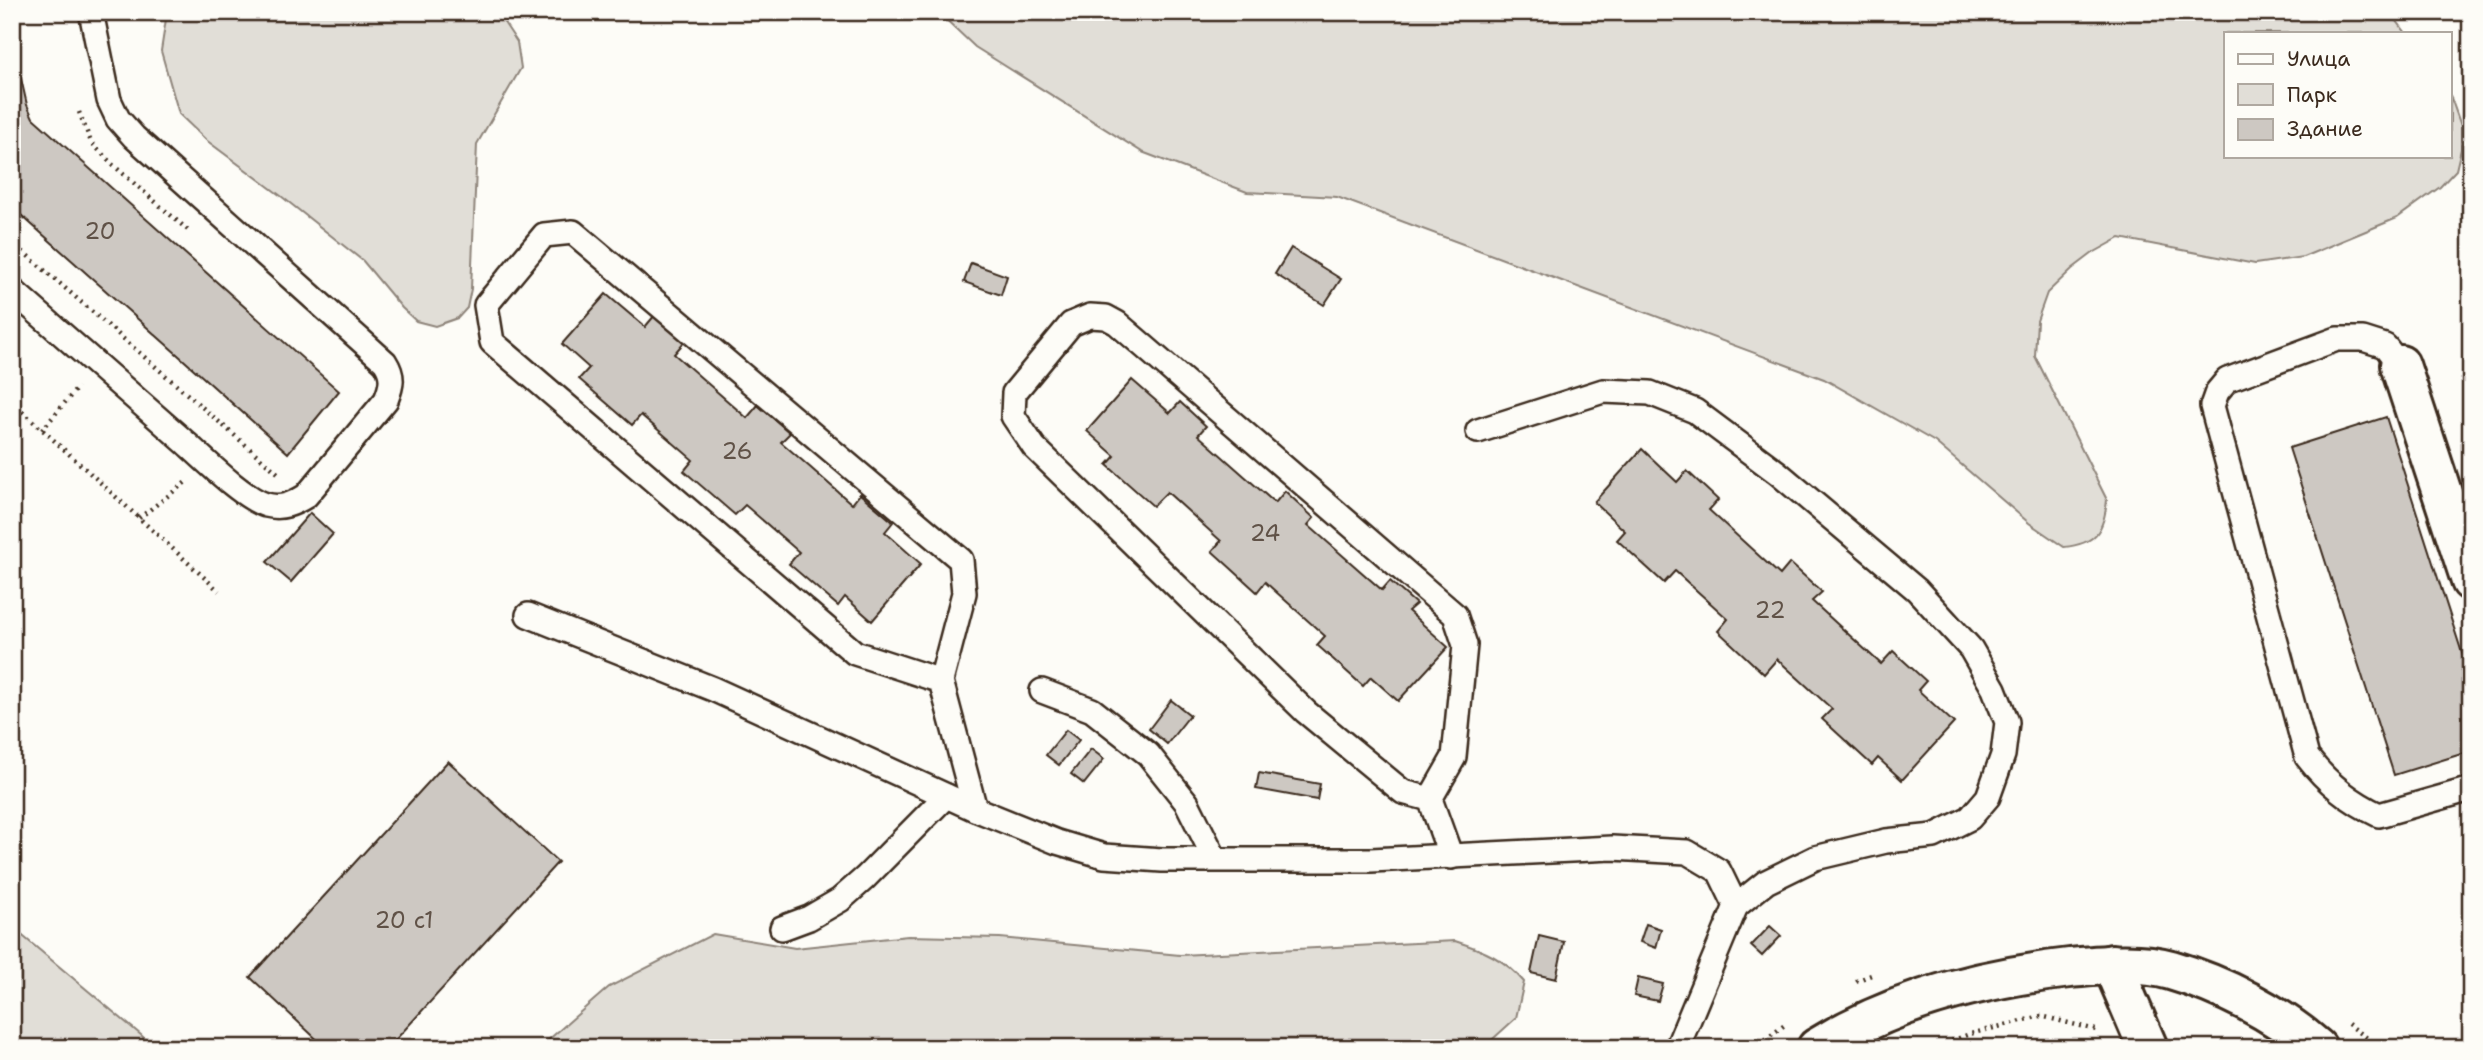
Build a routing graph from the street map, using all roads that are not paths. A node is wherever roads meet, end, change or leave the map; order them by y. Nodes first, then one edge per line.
1 (91, 12) edge
2 (12, 290) edge
3 (2400, 365) joint
4 (1478, 431) dead end
5 (2471, 581) edge
6 (528, 615) dead end
7 (941, 681) junction
8 (1042, 691) dead end
9 (2471, 789) edge
10 (946, 796) junction
11 (1430, 799) junction
12 (975, 809) junction
13 (1451, 857) junction
14 (1214, 859) junction
15 (1736, 906) junction
16 (782, 928) dead end
17 (2112, 964) junction
18 (1677, 1048) edge
19 (1817, 1048) edge
20 (2148, 1048) edge
21 (2316, 1048) edge

1 - 2 lane
3 - 5 street
3 - 9 lane
4 - 15 lane
6 - 10 lane
7 - 7 lane
7 - 12 lane
8 - 14 lane
10 - 12 lane
10 - 16 lane
11 - 11 lane
11 - 13 lane
12 - 14 lane
13 - 14 lane
13 - 15 lane
15 - 18 lane
17 - 19 street
17 - 20 street
17 - 21 street

